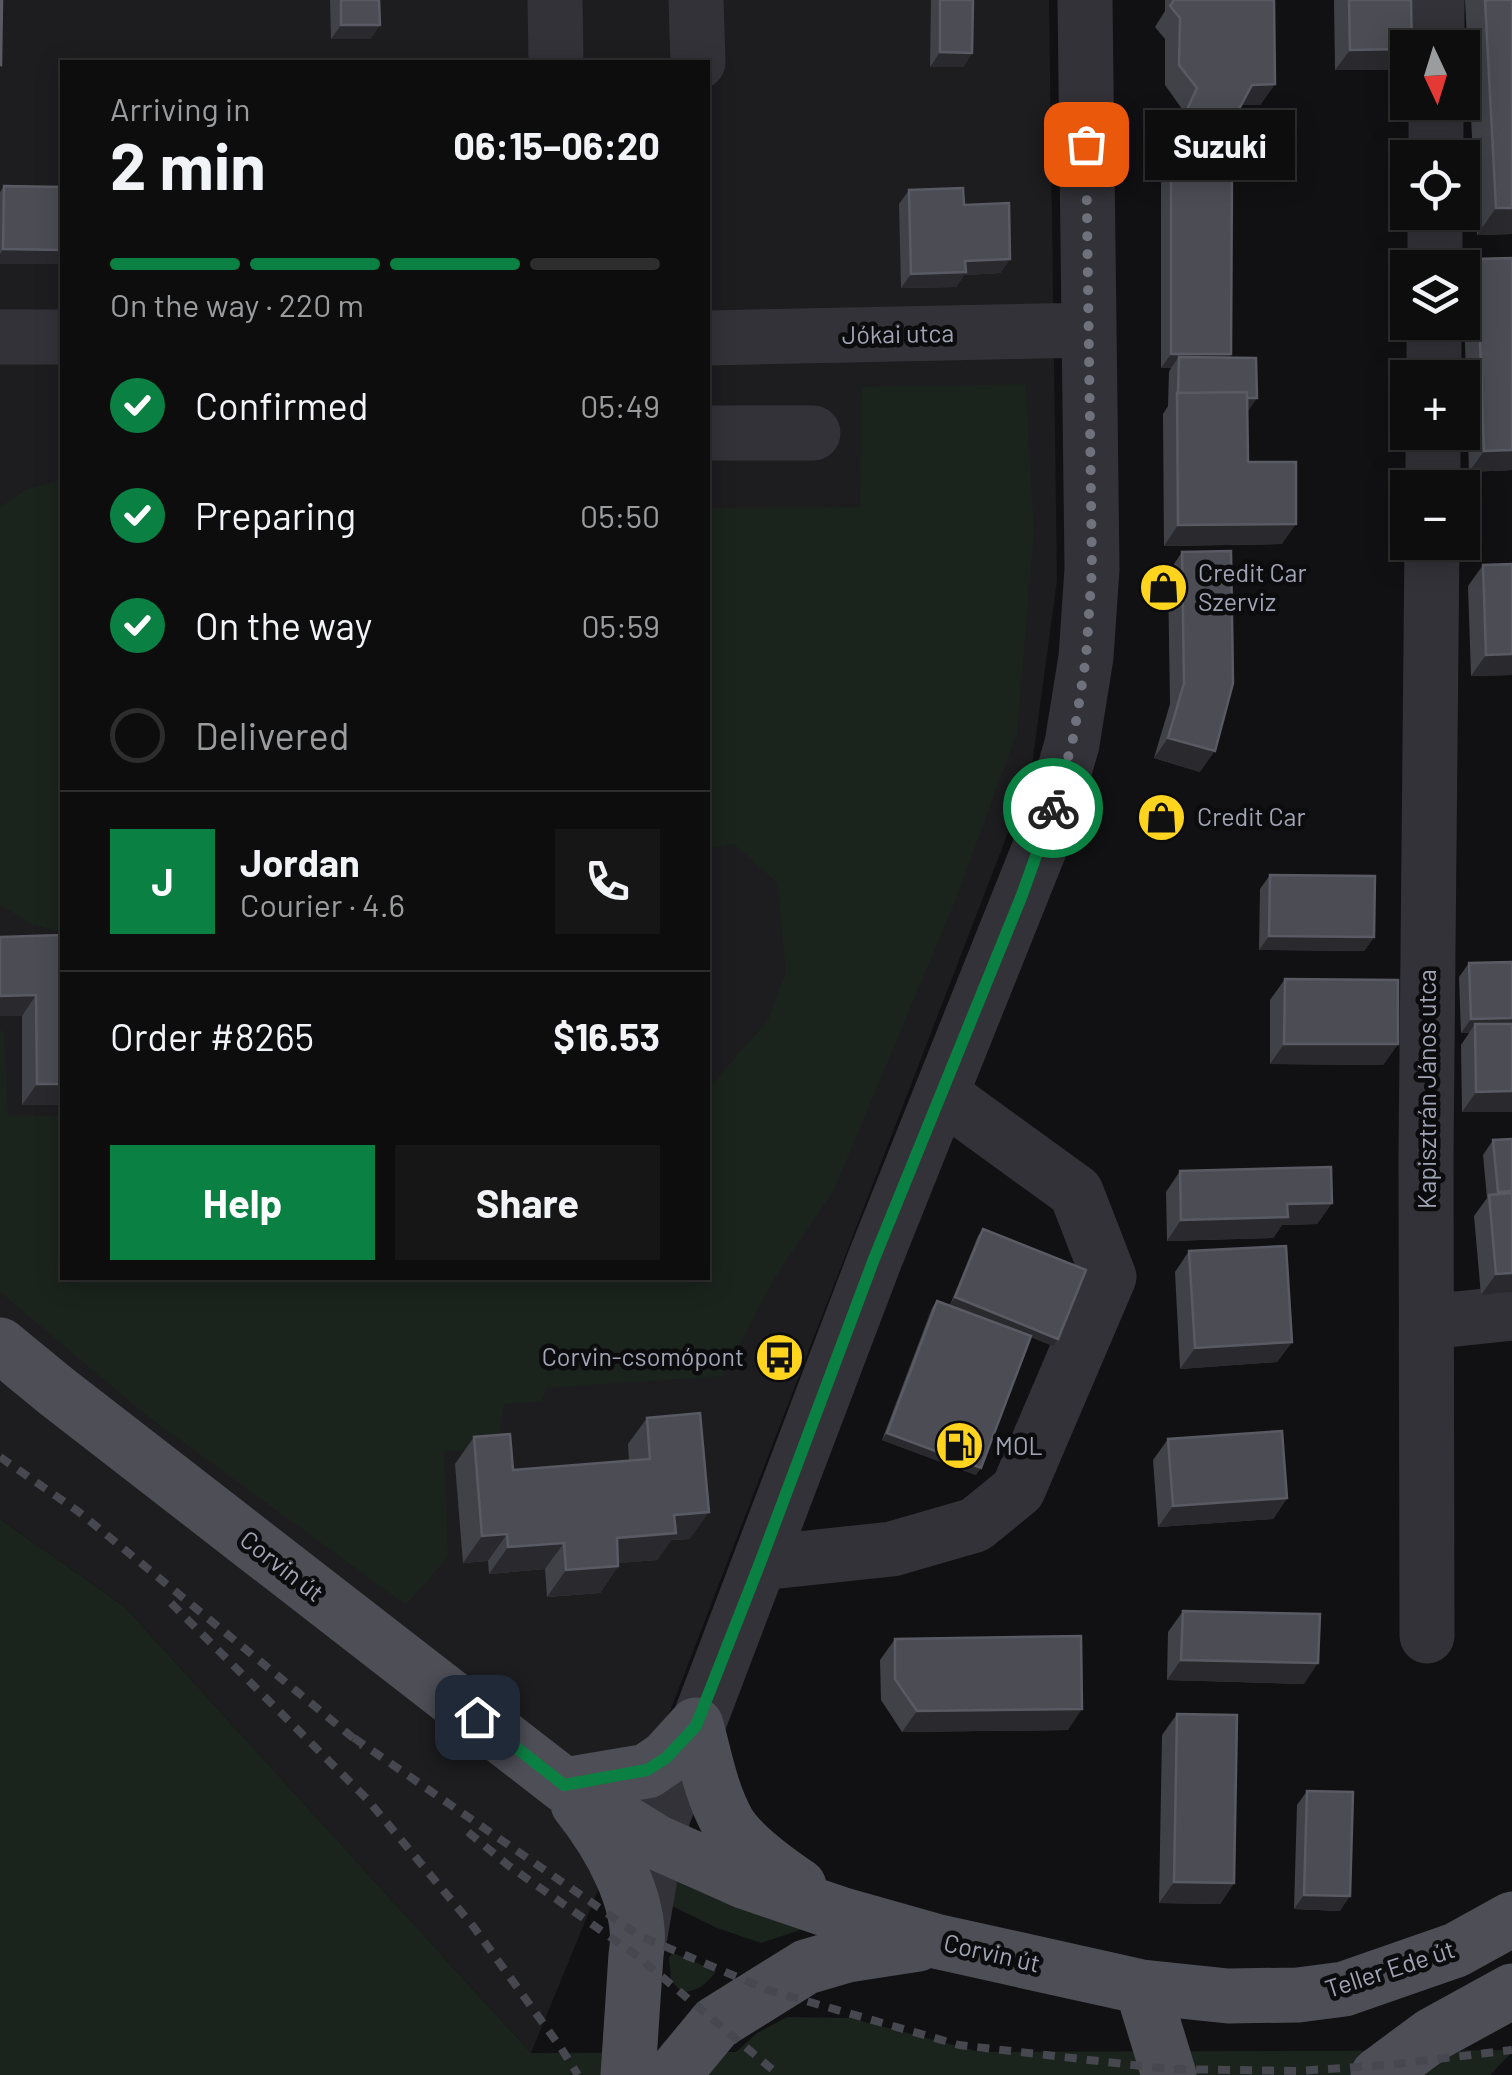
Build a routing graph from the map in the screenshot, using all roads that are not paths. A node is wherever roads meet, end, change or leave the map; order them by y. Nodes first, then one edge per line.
1 (555, 0) edge
2 (696, 0) edge
3 (1084, 0) edge
4 (1437, 0) edge
5 (1437, 30) edge
6 (556, 60) edge
7 (698, 60) edge
8 (1088, 330) junction
9 (0, 336) edge
10 (60, 337) edge
11 (710, 338) edge
12 (710, 433) edge
13 (813, 433) dead end
14 (1432, 560) edge
15 (941, 1094) junction
16 (1512, 1313) edge
17 (1428, 1322) junction
18 (0, 1345) edge
19 (760, 1563) junction
20 (1428, 1636) dead end
21 (696, 1726) junction
22 (564, 1785) junction
23 (656, 1842) junction
24 (843, 1915) junction
25 (1512, 1919) edge
26 (640, 1936) junction
27 (935, 1941) junction
28 (1142, 1987) junction
29 (1512, 1991) edge
30 (628, 2075) edge
31 (673, 2075) edge
32 (1169, 2075) edge
33 (1378, 2075) edge

1 - 6 street
2 - 7 street
3 - 8 street
4 - 5 street
8 - 11 street, Jókai utca
8 - 15 street
9 - 10 street
12 - 13 street
14 - 17 street, Kapisztrán János utca
15 - 19 street
15 - 19 street
16 - 17 street
17 - 20 street, Kapisztrán János utca
18 - 22 main road, Corvin út
19 - 21 street
21 - 22 main road
21 - 23 street
21 - 24 main road
22 - 23 main road
22 - 26 main road
23 - 24 main road
23 - 26 street
24 - 27 main road, Corvin út
25 - 28 main road, Teller Ede út
26 - 30 main road
27 - 28 main road, Corvin út
27 - 31 main road
28 - 32 main road
29 - 33 main road

